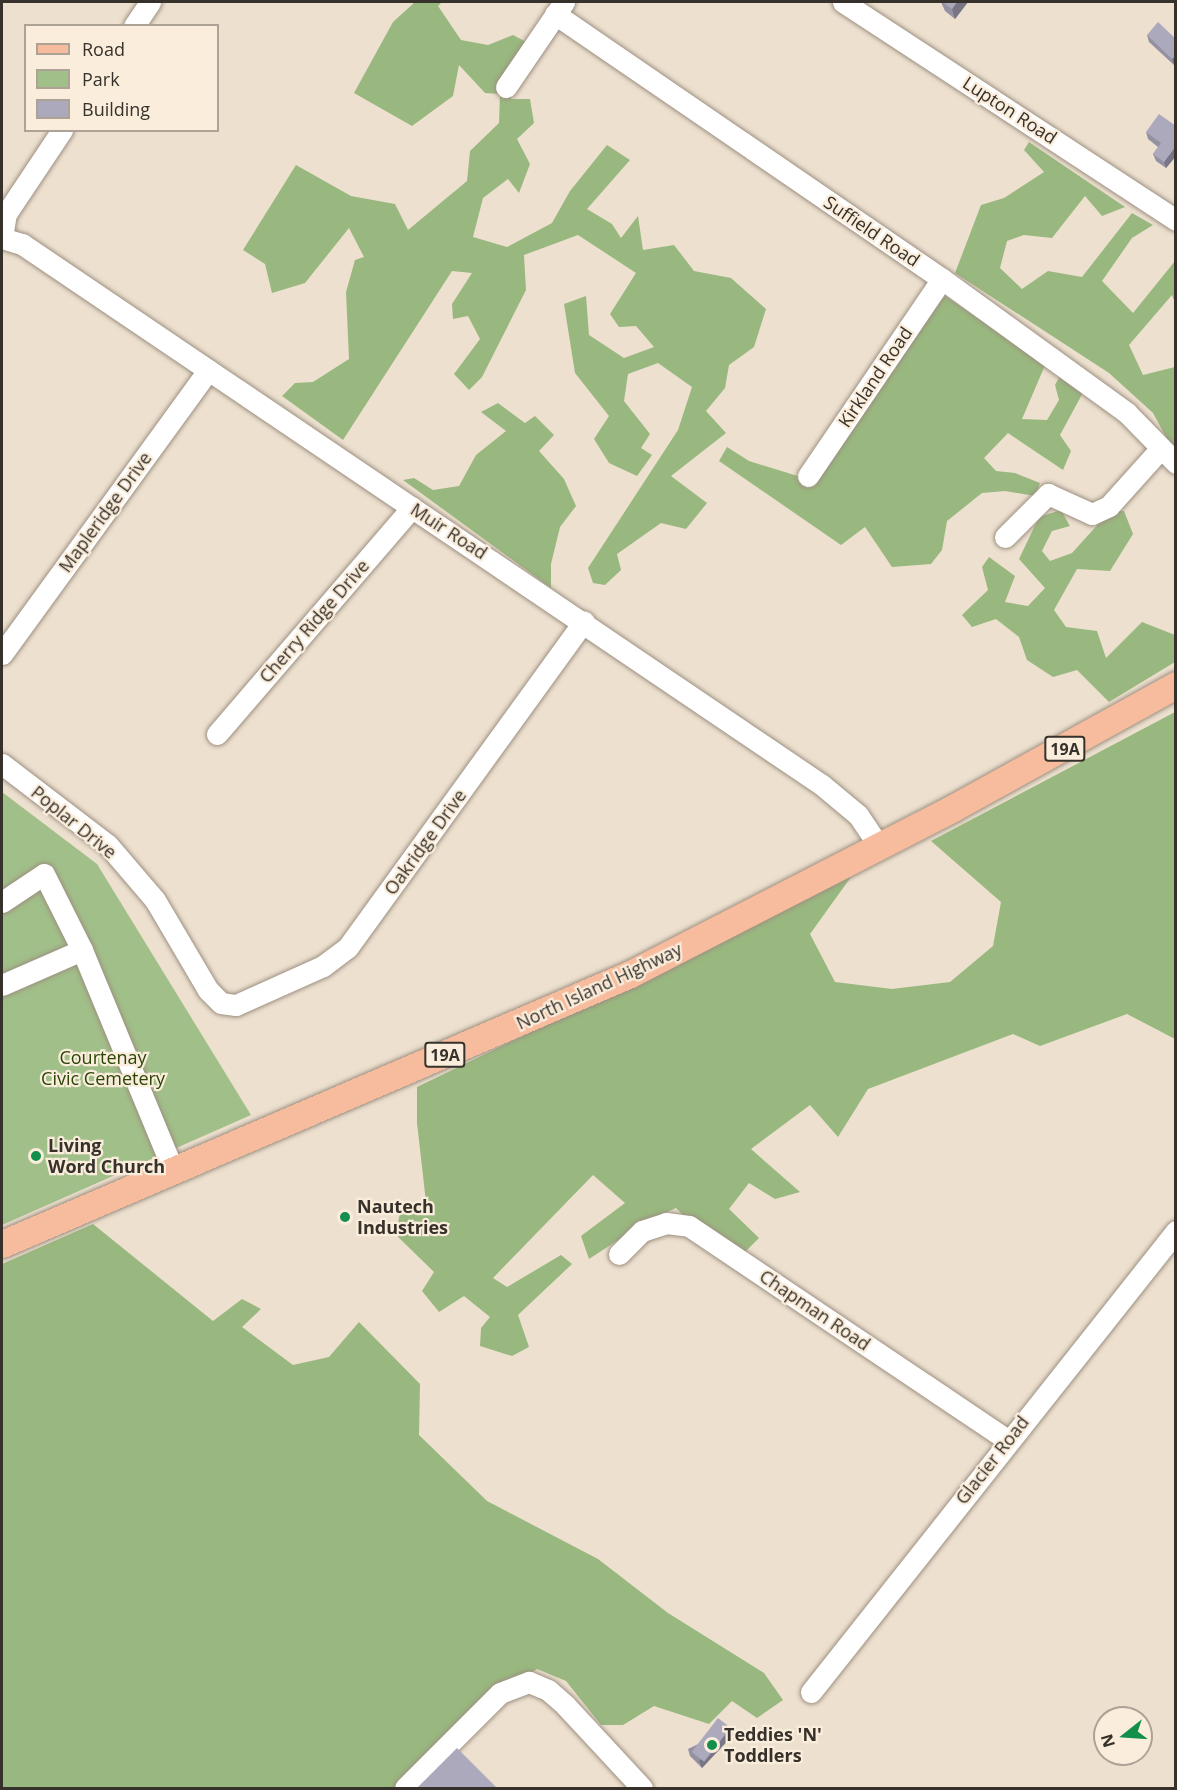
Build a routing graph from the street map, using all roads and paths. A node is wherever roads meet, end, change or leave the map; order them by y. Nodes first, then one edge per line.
1 (150, 2) edge
2 (843, 2) edge
3 (560, 8) edge
4 (135, 24) edge
5 (506, 87) dead end
6 (61, 132) edge
7 (1176, 220) edge
8 (2, 238) edge
9 (942, 279) junction
10 (208, 370) junction
11 (1168, 456) edge
12 (808, 476) dead end
13 (412, 507) junction
14 (1005, 537) dead end
15 (584, 621) junction
16 (2, 654) edge
17 (1176, 685) edge
18 (217, 734) dead end
19 (2, 764) edge
20 (879, 846) junction
21 (2, 902) edge
22 (82, 951) junction
23 (2, 986) edge
24 (221, 1003) joint
25 (174, 1172) junction
26 (1176, 1231) edge
27 (2, 1244) edge
28 (619, 1254) dead end
29 (1007, 1440) junction
30 (812, 1692) dead end
31 (405, 1788) edge
32 (642, 1788) edge

1 - 4 street
2 - 7 street, Lupton Road
3 - 5 street
3 - 9 street, Suffield Road
6 - 8 street
8 - 10 street, Muir Road
9 - 11 street, Suffield Road
9 - 12 street, Kirkland Road
10 - 13 street, Muir Road
10 - 16 street, Mapleridge Drive
11 - 14 street
13 - 15 street, Muir Road
13 - 18 street, Cherry Ridge Drive
15 - 20 street, Muir Road
15 - 24 street, Oakridge Drive
17 - 20 main road, North Island Highway / 19A
19 - 24 street, Poplar Drive
20 - 25 main road, North Island Highway / 19A
21 - 22 street
22 - 23 street
22 - 25 street
25 - 27 main road, North Island Highway / 19A
26 - 29 street, Glacier Road
28 - 29 street, Chapman Road
29 - 30 street, Glacier Road
31 - 32 street

